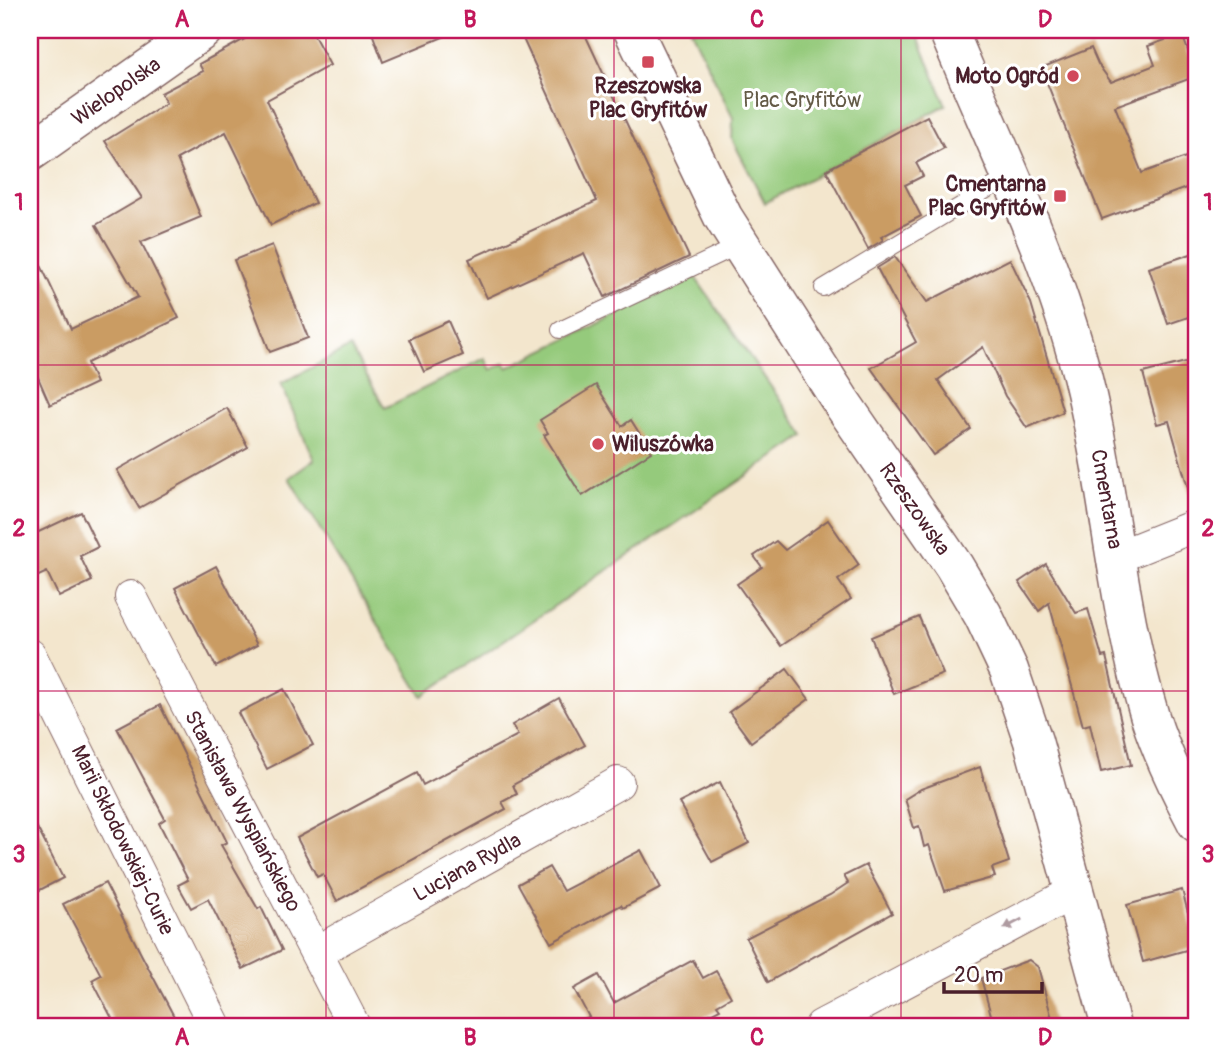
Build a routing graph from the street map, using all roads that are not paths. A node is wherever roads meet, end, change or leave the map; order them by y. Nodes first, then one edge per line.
1 (203, 30) edge
2 (633, 30) edge
3 (948, 30) edge
4 (30, 152) edge
5 (1010, 176) junction
6 (740, 245) junction
7 (823, 288) dead end
8 (560, 330) dead end
9 (1197, 525) edge
10 (1117, 557) junction
11 (131, 597) dead end
12 (30, 654) edge
13 (618, 783) dead end
14 (1197, 824) edge
15 (1073, 892) junction
16 (317, 952) junction
17 (215, 1026) edge
18 (354, 1026) edge
19 (821, 1026) edge
20 (1111, 1026) edge

1 - 4 street, Wielopolska
2 - 6 street, Rzeszowska
3 - 5 street, Cmentarna
5 - 7 lane
5 - 10 street, Cmentarna
6 - 8 lane
6 - 15 street, Rzeszowska
9 - 10 street
10 - 14 street, Cmentarna
11 - 16 street, Stanisława Wyspiańskiego
12 - 17 street, Marii Skłodowskiej-Curie
13 - 16 street, Lucjana Rydla
15 -> 19 street
15 - 20 street, Rzeszowska
16 - 18 street, Stanisława Wyspiańskiego

